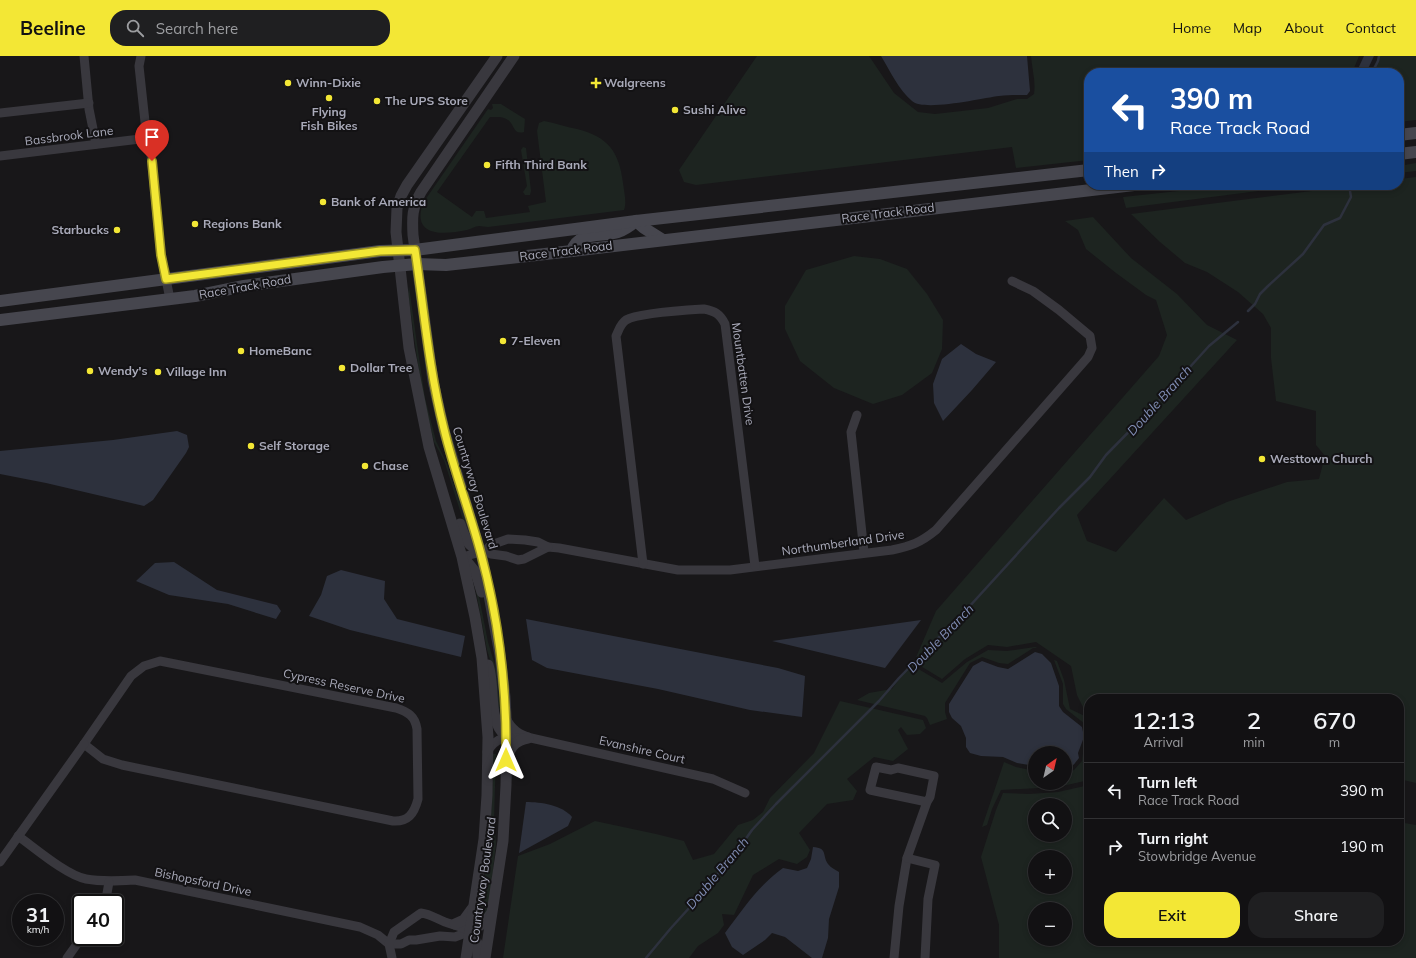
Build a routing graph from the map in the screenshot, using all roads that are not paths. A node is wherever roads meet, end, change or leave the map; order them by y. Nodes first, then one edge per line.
1 (84, 56) edge
2 (140, 56) edge
3 (497, 56) edge
4 (514, 56) edge
5 (89, 103) junction
6 (0, 113) edge
7 (146, 131) dead end
8 (1416, 133) edge
9 (1404, 134) edge
10 (140, 139) dead end
11 (96, 144) junction
12 (150, 146) dead end
13 (1416, 152) edge
14 (1404, 153) edge
15 (0, 156) edge
16 (1084, 171) edge
17 (1084, 190) edge
18 (636, 221) junction
19 (663, 240) junction
20 (398, 250) junction
21 (415, 250) junction
22 (572, 251) junction
23 (417, 264) junction
24 (399, 266) junction
25 (166, 279) junction
26 (1012, 281) dead end
27 (170, 299) junction
28 (0, 301) edge
29 (0, 320) edge
30 (857, 415) dead end
31 (428, 442) junction
32 (548, 547) junction
33 (483, 551) junction
34 (864, 552) junction
35 (462, 557) junction
36 (643, 564) junction
37 (755, 566) junction
38 (480, 646) junction
39 (502, 675) junction
40 (506, 716) junction
41 (507, 737) junction
42 (529, 738) junction
43 (84, 744) junction
44 (488, 752) junction
45 (506, 760) junction
46 (745, 794) dead end
47 (927, 802) junction
48 (18, 836) junction
49 (907, 858) junction
50 (0, 862) edge
51 (110, 882) junction
52 (107, 894) edge
53 (475, 903) junction
54 (493, 909) junction
55 (455, 924) junction
56 (470, 931) junction
57 (455, 937) junction
58 (389, 944) junction
59 (76, 946) edge
60 (67, 958) edge
61 (392, 958) edge
62 (466, 958) edge
63 (478, 958) edge
64 (485, 958) edge
65 (894, 958) edge
66 (925, 958) edge

1 - 5 street
2 - 7 street
3 - 20 street, Countryway Boulevard
4 - 21 street, Countryway Boulevard
5 - 6 street
5 - 11 street
8 - 9 main road
10 - 11 street, Bassbrook Lane
11 - 15 street, Bassbrook Lane
12 - 25 street
13 - 14 main road
16 - 18 main road, Race Track Road
17 - 19 main road, Race Track Road
18 - 19 main road
18 - 21 main road, Race Track Road
18 - 22 main road
19 - 22 main road, Race Track Road
20 - 21 main road, Race Track Road
20 - 24 street, Countryway Boulevard
20 - 25 main road, Race Track Road
21 - 23 street, Countryway Boulevard
22 - 23 main road, Race Track Road
23 - 24 main road, Race Track Road
23 - 33 street, Countryway Boulevard
24 - 27 main road, Race Track Road
24 - 31 street, Countryway Boulevard
25 - 27 street
25 - 28 main road, Race Track Road
26 - 34 street, Northumberland Drive
27 - 29 main road, Race Track Road
30 - 34 street
31 - 33 street
31 - 35 street, Countryway Boulevard
32 - 33 street, Northumberland Drive
32 - 33 street, Northumberland Drive
32 - 36 street, Northumberland Drive
33 - 35 street, Northumberland Drive
33 - 39 street, Countryway Boulevard
34 - 37 street, Northumberland Drive
35 - 38 street, Countryway Boulevard
35 - 39 street
36 - 37 street, Northumberland Drive
36 - 37 street, Mountbatten Drive
38 - 41 street
38 - 44 street, Countryway Boulevard
39 - 40 street, Countryway Boulevard
40 - 41 street, Countryway Boulevard
40 - 42 street, Evanshire Court
41 - 42 street, Evanshire Court
41 - 44 street
41 - 45 street, Countryway Boulevard
42 - 45 street
42 - 46 street, Evanshire Court
43 - 43 street, Cypress Reserve Drive
43 - 48 street, Cypress Reserve Drive
44 - 53 street, Countryway Boulevard
45 - 54 street, Countryway Boulevard
47 - 47 street
47 - 49 street
48 - 50 street, Cypress Reserve Drive
48 - 51 street, Bishopsford Drive
49 - 65 street
49 - 66 street
51 - 52 street
51 - 58 street, Bishopsford Drive
53 - 55 street
53 - 56 street, Countryway Boulevard
54 - 56 street
54 - 64 street, Countryway Boulevard
55 - 56 street
55 - 58 street
56 - 57 street
56 - 62 street, Countryway Boulevard
56 - 63 street
57 - 58 street
57 - 62 street
58 - 61 street
59 - 60 street

